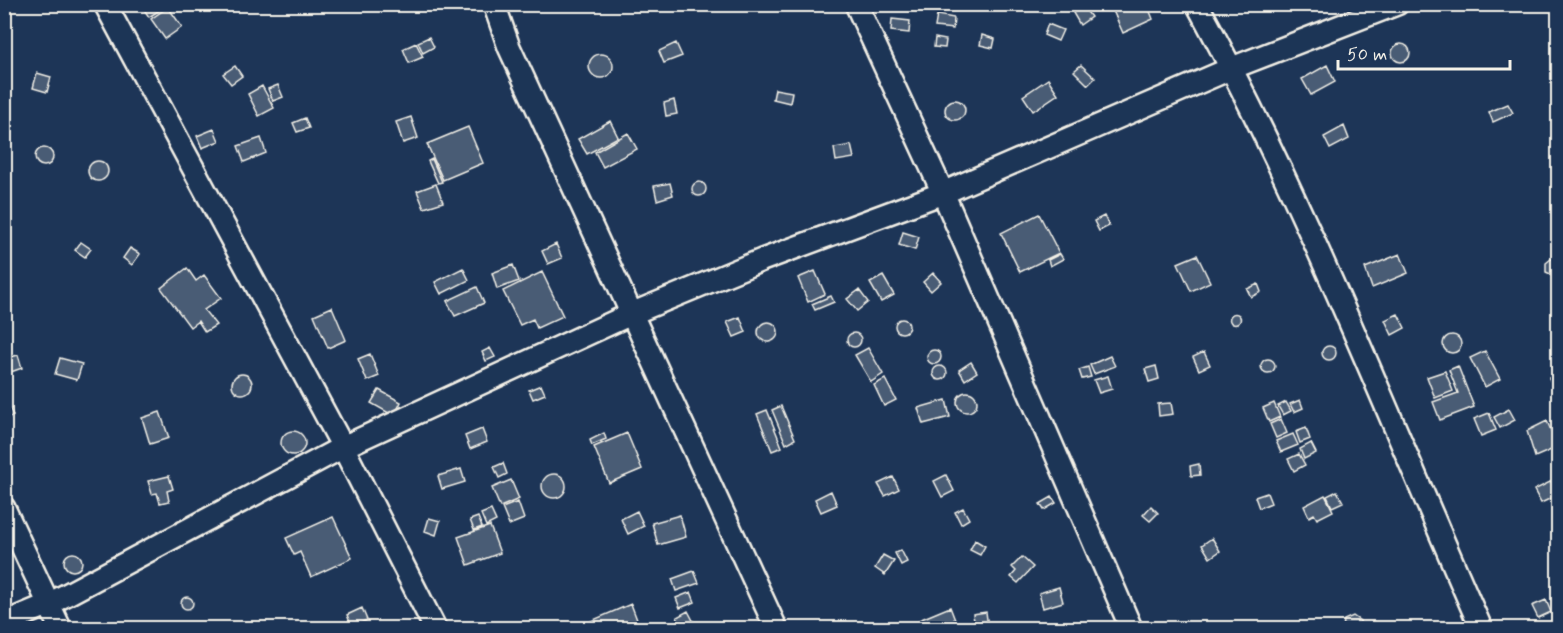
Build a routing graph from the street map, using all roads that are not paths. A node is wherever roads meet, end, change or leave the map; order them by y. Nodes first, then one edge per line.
1 (105, 4) edge
2 (494, 4) edge
3 (856, 4) edge
4 (1197, 4) edge
5 (1396, 4) edge
6 (1232, 68) junction
7 (942, 193) junction
8 (631, 314) junction
9 (343, 447) junction
10 (4, 508) edge
11 (49, 604) junction
12 (4, 623) edge
13 (60, 628) edge
14 (435, 628) edge
15 (776, 628) edge
16 (1131, 628) edge
17 (1481, 628) edge

1 - 9 street
2 - 8 street
3 - 7 street
4 - 6 street
5 - 6 street
6 - 7 street
6 - 17 street
7 - 8 street
7 - 16 street
8 - 9 street
8 - 15 street
9 - 11 street
9 - 14 street
10 - 11 street
11 - 12 street
11 - 13 street

